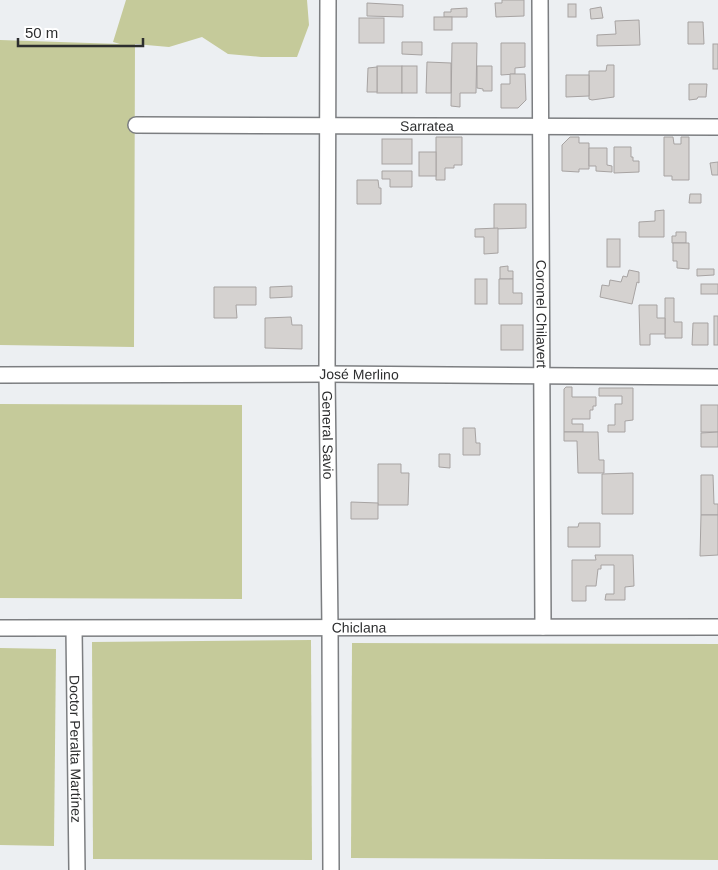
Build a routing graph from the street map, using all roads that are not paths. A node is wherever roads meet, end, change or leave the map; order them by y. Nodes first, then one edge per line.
1 (328, 0) edge
2 (540, 0) edge
3 (136, 125) dead end
4 (328, 126) junction
5 (718, 127) edge
6 (540, 128) junction
7 (327, 374) junction
8 (0, 375) edge
9 (542, 377) junction
10 (718, 377) edge
11 (718, 626) edge
12 (543, 627) junction
13 (0, 628) edge
14 (330, 628) junction
15 (74, 629) junction
16 (77, 870) edge
17 (331, 870) edge

1 - 4 street, General Savio
2 - 6 street, Coronel Chilavert
3 - 4 street, Sarratea
4 - 6 street, Sarratea
4 - 7 street, General Savio
5 - 6 street, Sarratea
6 - 9 street, Coronel Chilavert
7 - 8 street, José Merlino
7 - 9 street, José Merlino
7 - 14 street, General Savio
9 - 10 street, José Merlino
9 - 12 street, Coronel Chilavert
11 - 12 street, Chiclana
12 - 14 street, Chiclana
13 - 15 street, Chiclana
14 - 15 street, Chiclana
14 - 17 street, General Savio
15 - 16 street, Doctor Peralta Martínez

